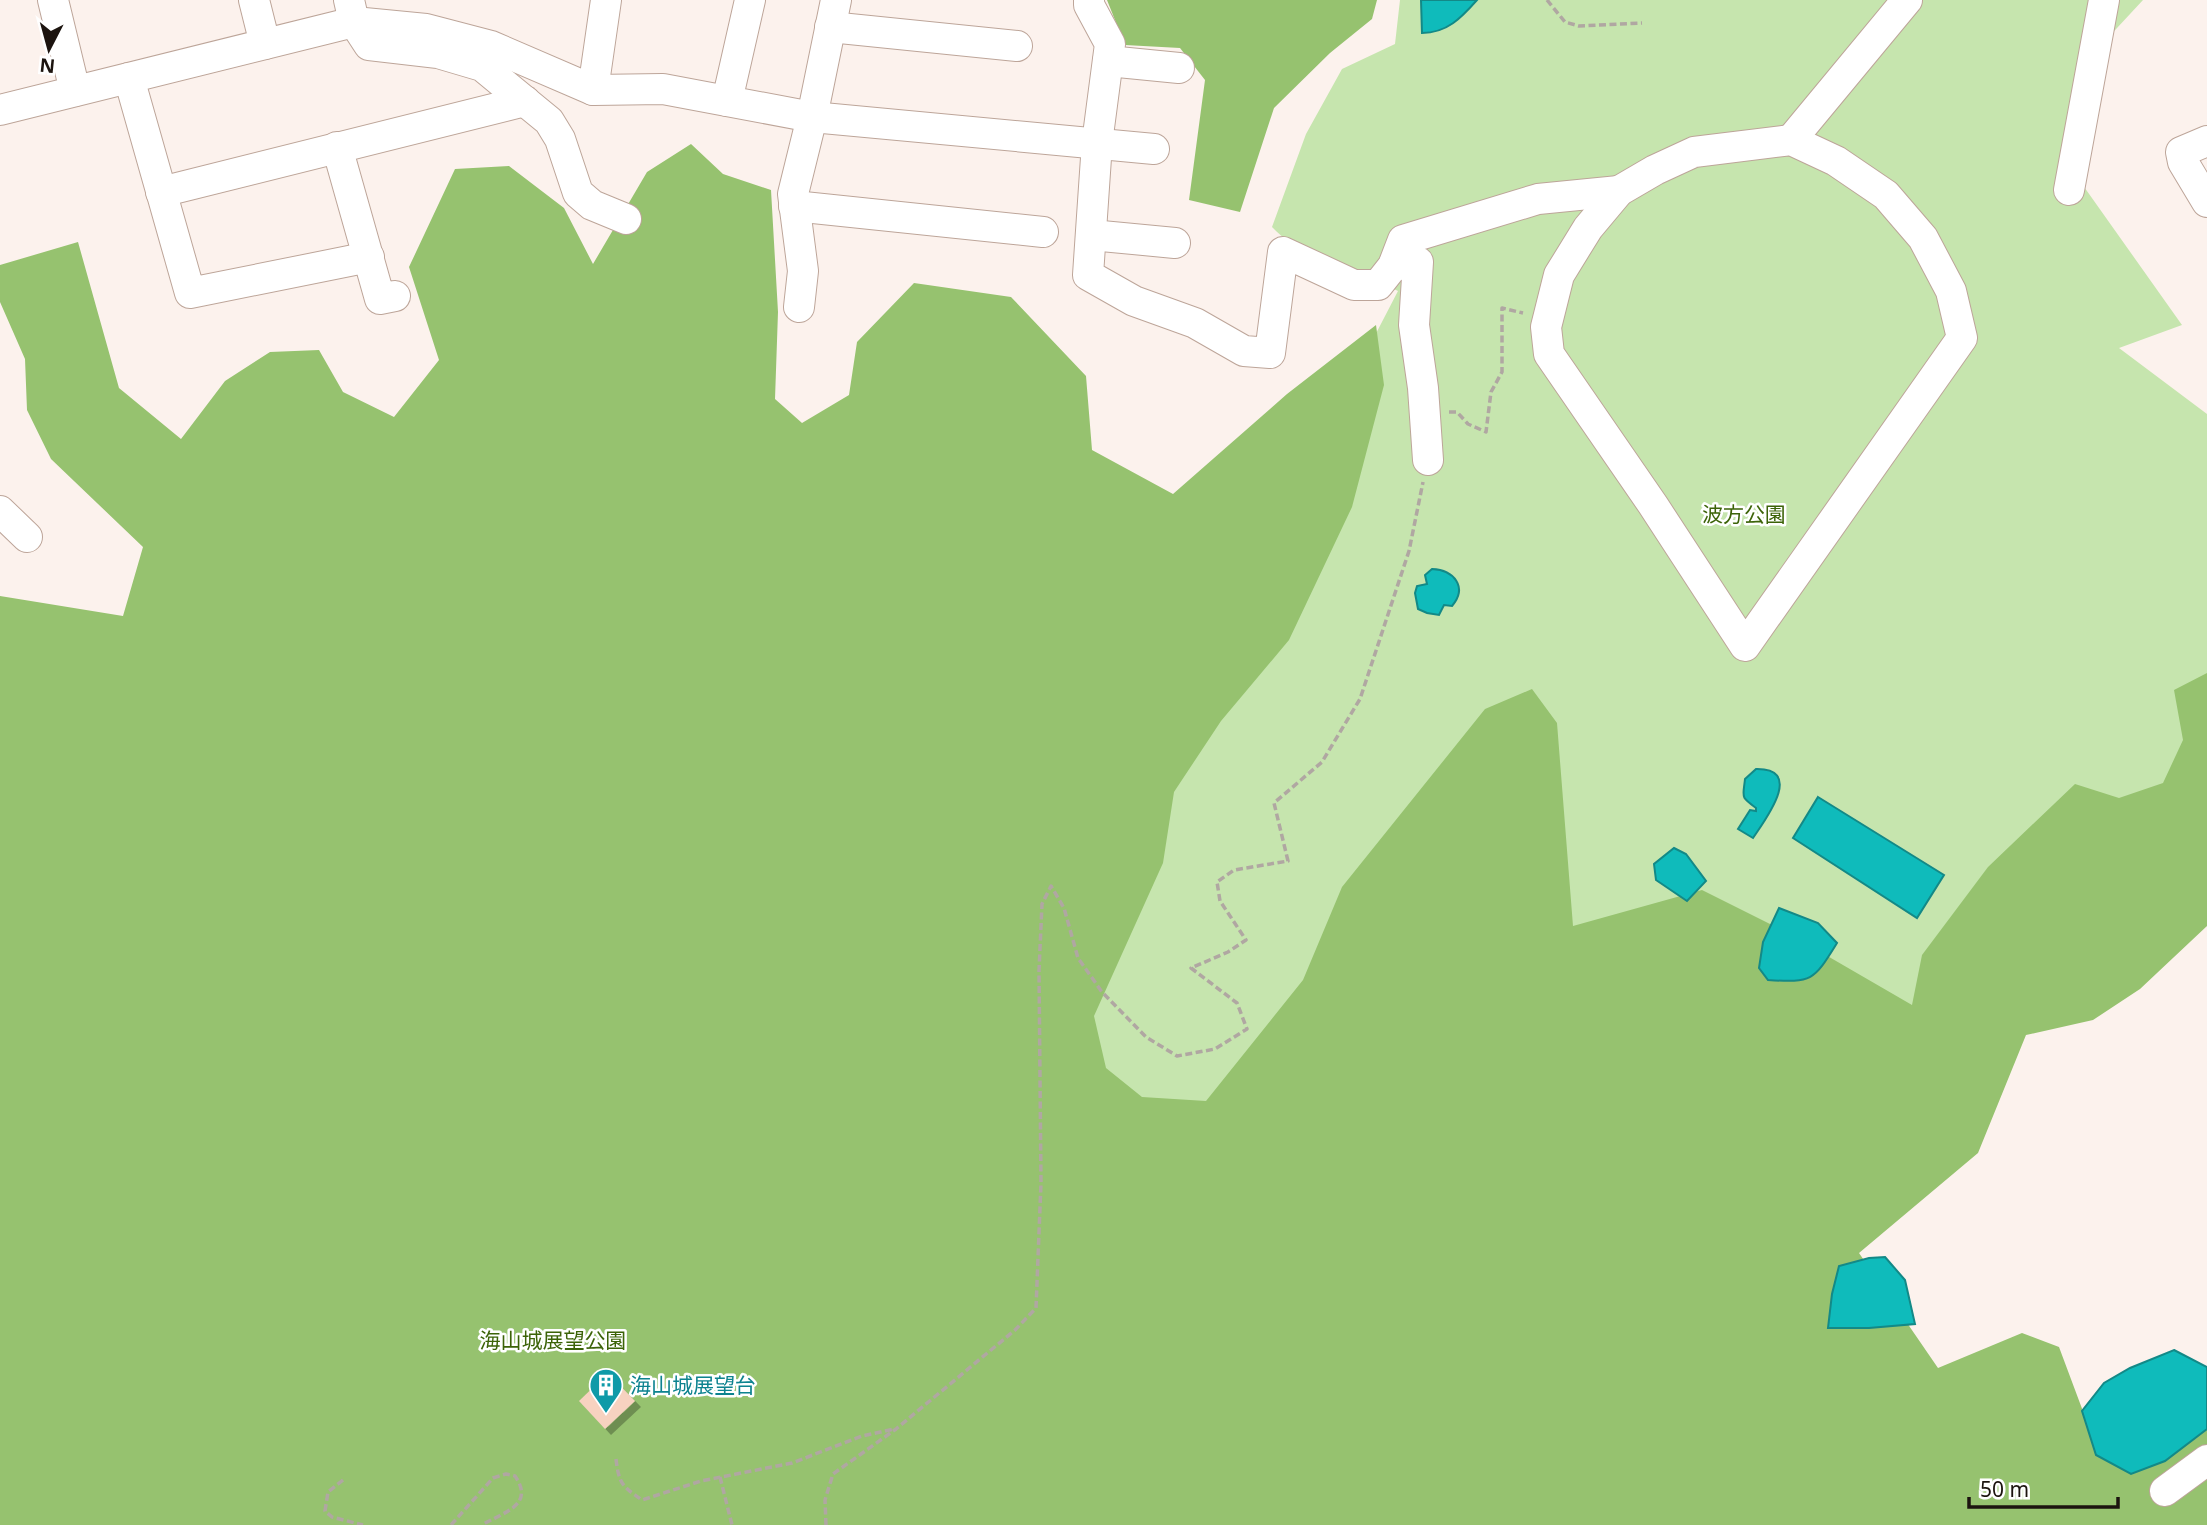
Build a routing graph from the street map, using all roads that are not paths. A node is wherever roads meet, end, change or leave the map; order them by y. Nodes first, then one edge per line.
1 (53, 0) edge
2 (254, 0) edge
3 (606, 0) edge
4 (750, 0) edge
5 (1089, 0) edge
6 (1907, 0) edge
7 (2104, 0) edge
8 (351, 11) edge
9 (833, 14) edge
10 (265, 44) junction
11 (1017, 46) dead end
12 (1108, 61) junction
13 (1179, 68) dead end
14 (129, 78) junction
15 (593, 90) junction
16 (75, 92) junction
17 (525, 101) junction
18 (727, 101) junction
19 (0, 110) edge
20 (812, 117) junction
21 (1791, 140) junction
22 (2207, 142) edge
23 (1097, 144) junction
24 (337, 148) junction
25 (1154, 149) dead end
26 (2068, 190) dead end
27 (1619, 191) junction
28 (161, 192) junction
29 (2207, 202) edge
30 (794, 206) junction
31 (626, 219) dead end
32 (1042, 232) dead end
33 (1091, 235) junction
34 (1175, 243) dead end
35 (369, 257) junction
36 (1393, 266) junction
37 (395, 296) dead end
38 (799, 307) dead end
39 (1428, 460) road end
40 (0, 511) edge
41 (27, 537) dead end
42 (2207, 1460) edge
43 (2165, 1491) dead end

1 - 16 street
2 - 10 street
3 - 15 street
4 - 18 street
5 - 12 street
6 - 21 street
7 - 26 street
8 - 10 street
8 - 15 street
8 - 17 street
9 - 11 street
9 - 20 street
10 - 14 street
12 - 13 street
12 - 23 street
14 - 16 street
14 - 28 street
15 - 18 street
16 - 19 street
17 - 24 street
17 - 31 street
18 - 20 street
20 - 23 street
20 - 30 street
21 - 27 street
21 - 27 street
22 - 29 street
23 - 25 street
23 - 33 street
24 - 28 street
24 - 35 street
27 - 36 street
28 - 35 street
30 - 32 street
30 - 38 street
33 - 34 street
33 - 36 street
35 - 37 street
36 - 39 street
40 - 41 street
42 - 43 street

